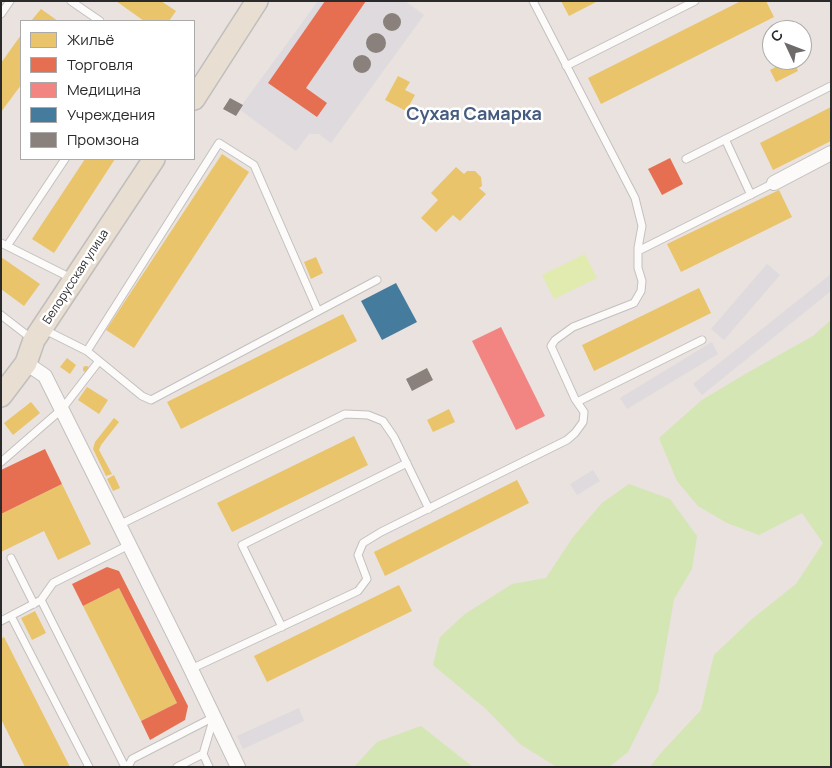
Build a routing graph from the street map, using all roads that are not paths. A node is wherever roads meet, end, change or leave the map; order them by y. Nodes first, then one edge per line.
1 (10, 1) edge
2 (71, 1) edge
3 (257, 1) edge
4 (533, 1) edge
5 (695, 1) edge
6 (1, 14) edge
7 (99, 20) edge
8 (566, 66) junction
9 (831, 86) edge
10 (196, 92) edge
11 (725, 139) junction
12 (831, 153) edge
13 (686, 159) dead end
14 (63, 160) edge
15 (153, 160) edge
16 (774, 183) joint
17 (751, 195) junction
18 (4, 244) edge
19 (638, 251) junction
20 (74, 280) junction
21 (377, 280) dead end
22 (318, 311) junction
23 (1, 315) edge
24 (39, 334) junction
25 (702, 340) dead end
26 (87, 351) junction
27 (99, 361) junction
28 (26, 363) junction
29 (1, 396) edge
30 (577, 402) junction
31 (62, 410) junction
32 (1, 462) edge
33 (407, 463) junction
34 (429, 509) junction
35 (120, 525) junction
36 (129, 545) junction
37 (11, 558) dead end
38 (41, 600) junction
39 (34, 604) junction
40 (11, 616) junction
41 (1, 621) edge
42 (282, 627) junction
43 (191, 669) junction
44 (214, 717) junction
45 (204, 754) junction
46 (89, 767) edge
47 (127, 767) edge
48 (177, 767) edge
49 (209, 767) edge
50 (238, 767) edge

1 - 6 lane
2 - 7 lane
3 - 10 main road
4 - 8 lane
5 - 8 lane
8 - 19 lane
9 - 11 lane
11 - 13 lane
11 - 17 lane
12 - 16 street
14 - 18 lane
15 - 20 main road, Белорусская улица
16 - 17 lane
17 - 19 lane
18 - 20 lane
19 - 30 lane
20 - 24 main road, Белорусская улица
21 - 22 lane
22 - 26 lane
22 - 27 lane
23 - 24 lane
24 - 26 lane
24 - 28 main road, Белорусская улица
25 - 30 lane
26 - 27 lane
27 - 31 lane
28 - 29 main road, Белорусская улица
28 - 31 street
30 - 34 lane
31 - 32 lane
31 - 35 street
33 - 34 lane
33 - 35 lane
33 - 42 lane
34 - 42 lane
35 - 36 street
36 - 38 lane
36 - 43 street
37 - 39 lane
38 - 39 lane
38 - 47 lane
39 - 40 lane
40 - 41 lane
40 - 46 lane
42 - 43 lane
43 - 44 street
44 - 45 lane
44 - 47 lane
44 - 50 street
45 - 48 lane
45 - 49 lane

